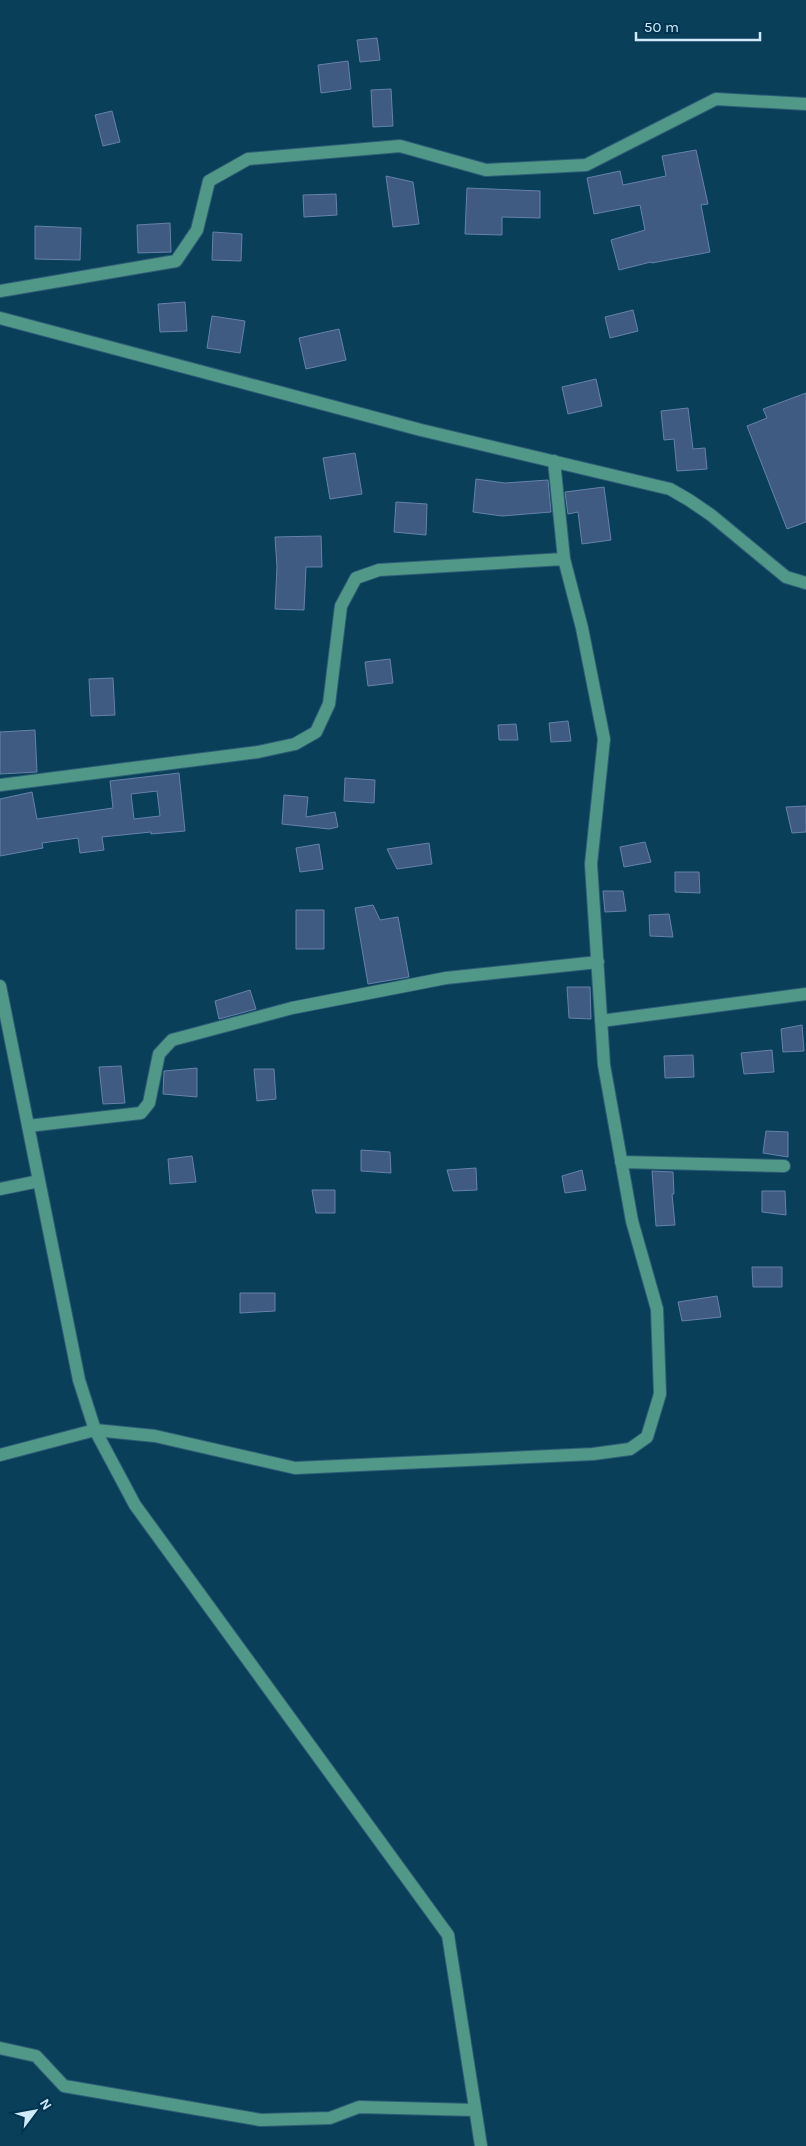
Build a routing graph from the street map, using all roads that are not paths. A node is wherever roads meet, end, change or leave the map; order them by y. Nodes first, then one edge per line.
1 (806, 104) edge
2 (0, 292) edge
3 (0, 318) edge
4 (554, 461) junction
5 (564, 559) junction
6 (806, 583) edge
7 (0, 785) edge
8 (598, 962) junction
9 (0, 986) edge
10 (806, 994) edge
11 (601, 1021) junction
12 (28, 1126) junction
13 (621, 1162) junction
14 (784, 1166) dead end
15 (39, 1181) junction
16 (0, 1189) edge
17 (95, 1430) junction
18 (0, 1454) edge
19 (0, 2048) edge
20 (474, 2110) junction
21 (481, 2146) edge

1 - 2 street
3 - 4 street
4 - 5 street
4 - 6 street
5 - 7 street
5 - 8 street
8 - 11 street
8 - 12 street
9 - 12 street
10 - 11 street
11 - 13 street
12 - 15 street
13 - 14 street
13 - 17 street
15 - 16 street
15 - 17 street
17 - 18 street
17 - 20 street
19 - 20 street
20 - 21 street

